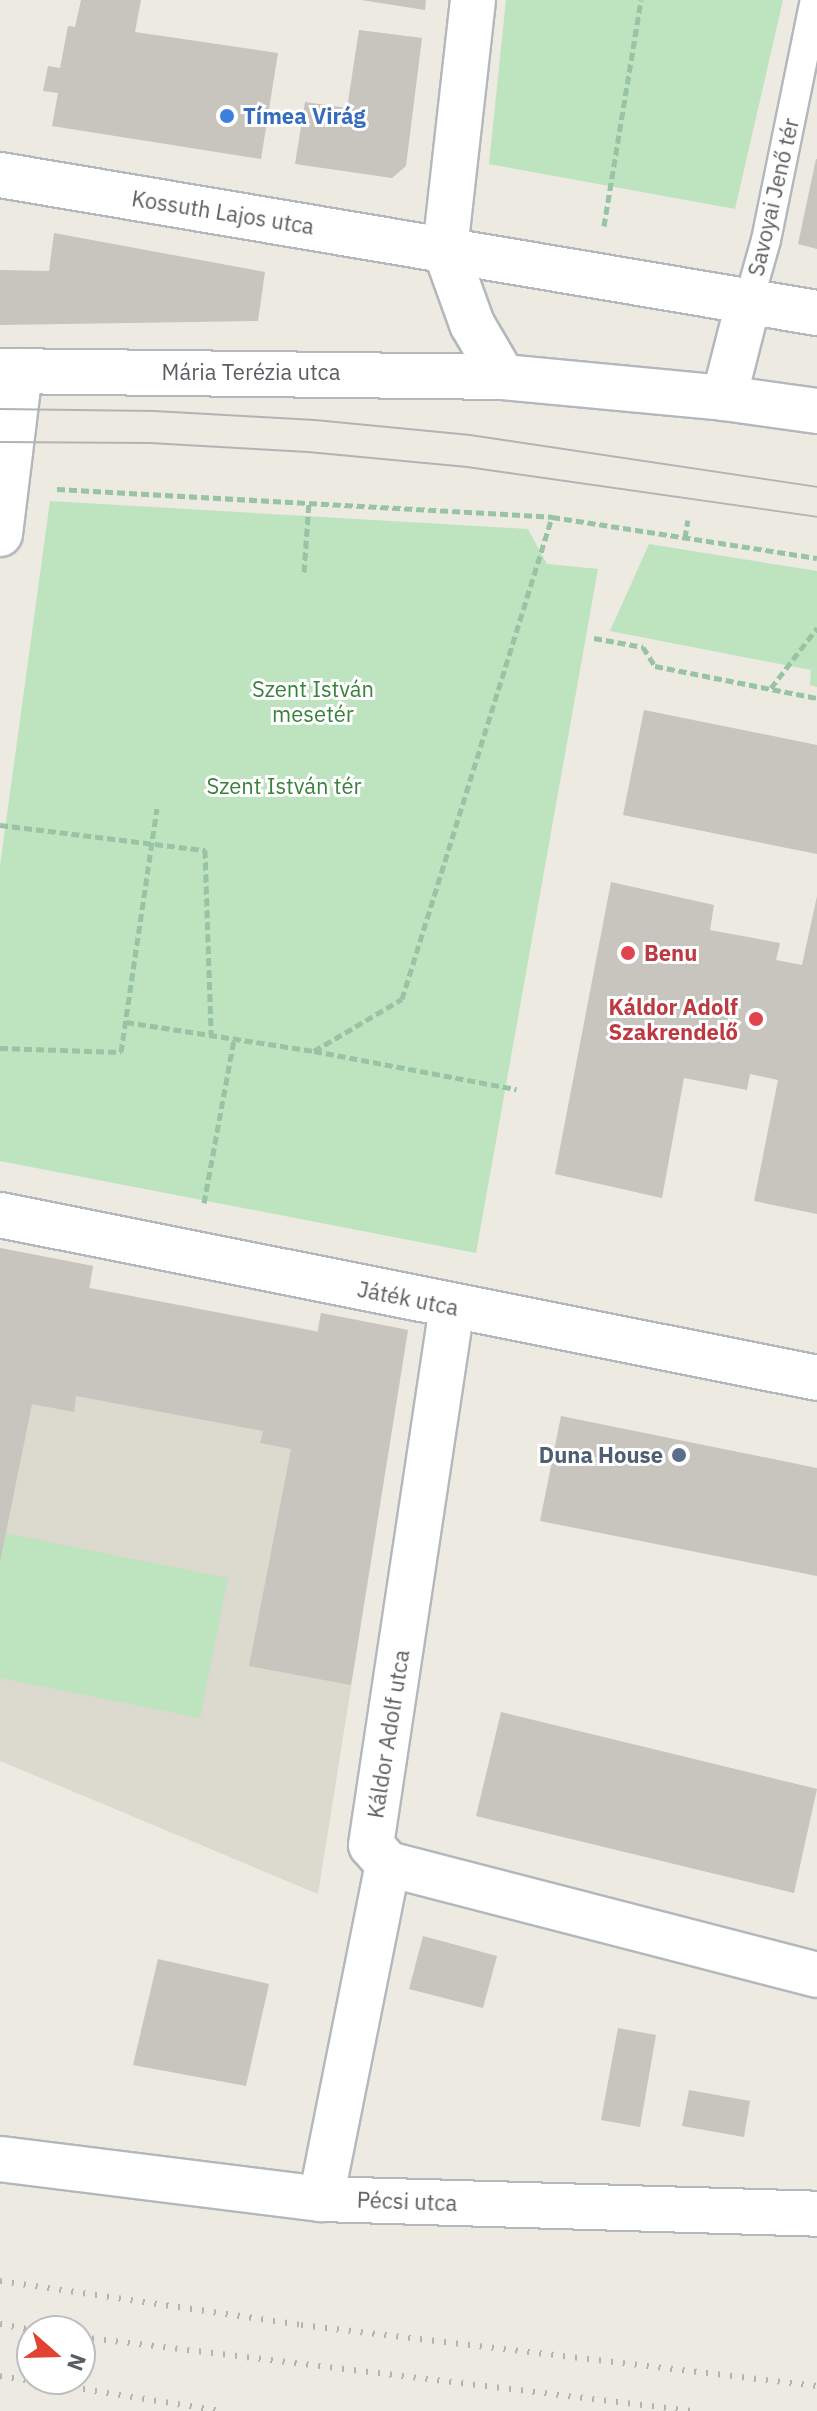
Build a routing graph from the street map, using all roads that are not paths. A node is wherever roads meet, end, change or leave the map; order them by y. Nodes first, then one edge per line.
1 (473, 0) edge
2 (815, 0) edge
3 (0, 175) edge
4 (445, 249) junction
5 (749, 300) junction
6 (817, 313) edge
7 (10, 371) edge
8 (503, 377) junction
9 (724, 398) junction
10 (817, 411) edge
11 (0, 534) edge
12 (0, 1215) edge
13 (452, 1307) junction
14 (817, 1378) edge
15 (388, 1864) junction
16 (817, 1975) edge
17 (0, 2159) edge
18 (321, 2199) junction
19 (817, 2214) edge

1 - 4 street
2 - 5 lane, Savoyai Jenő tér
3 - 4 street, Kossuth Lajos utca
4 - 5 street, Savoyai Jenő tér
4 - 8 street
5 - 6 street
5 - 9 street, Savoyai Jenő tér
7 - 8 street, Mária Terézia utca
7 - 11 street
8 - 9 street
9 - 10 street
12 - 13 street, Játék utca
13 - 14 street, Játék utca
13 - 15 street, Káldor Adolf utca
15 - 16 street
15 - 18 street
17 - 18 street, Pécsi utca
18 - 19 street, Pécsi utca

